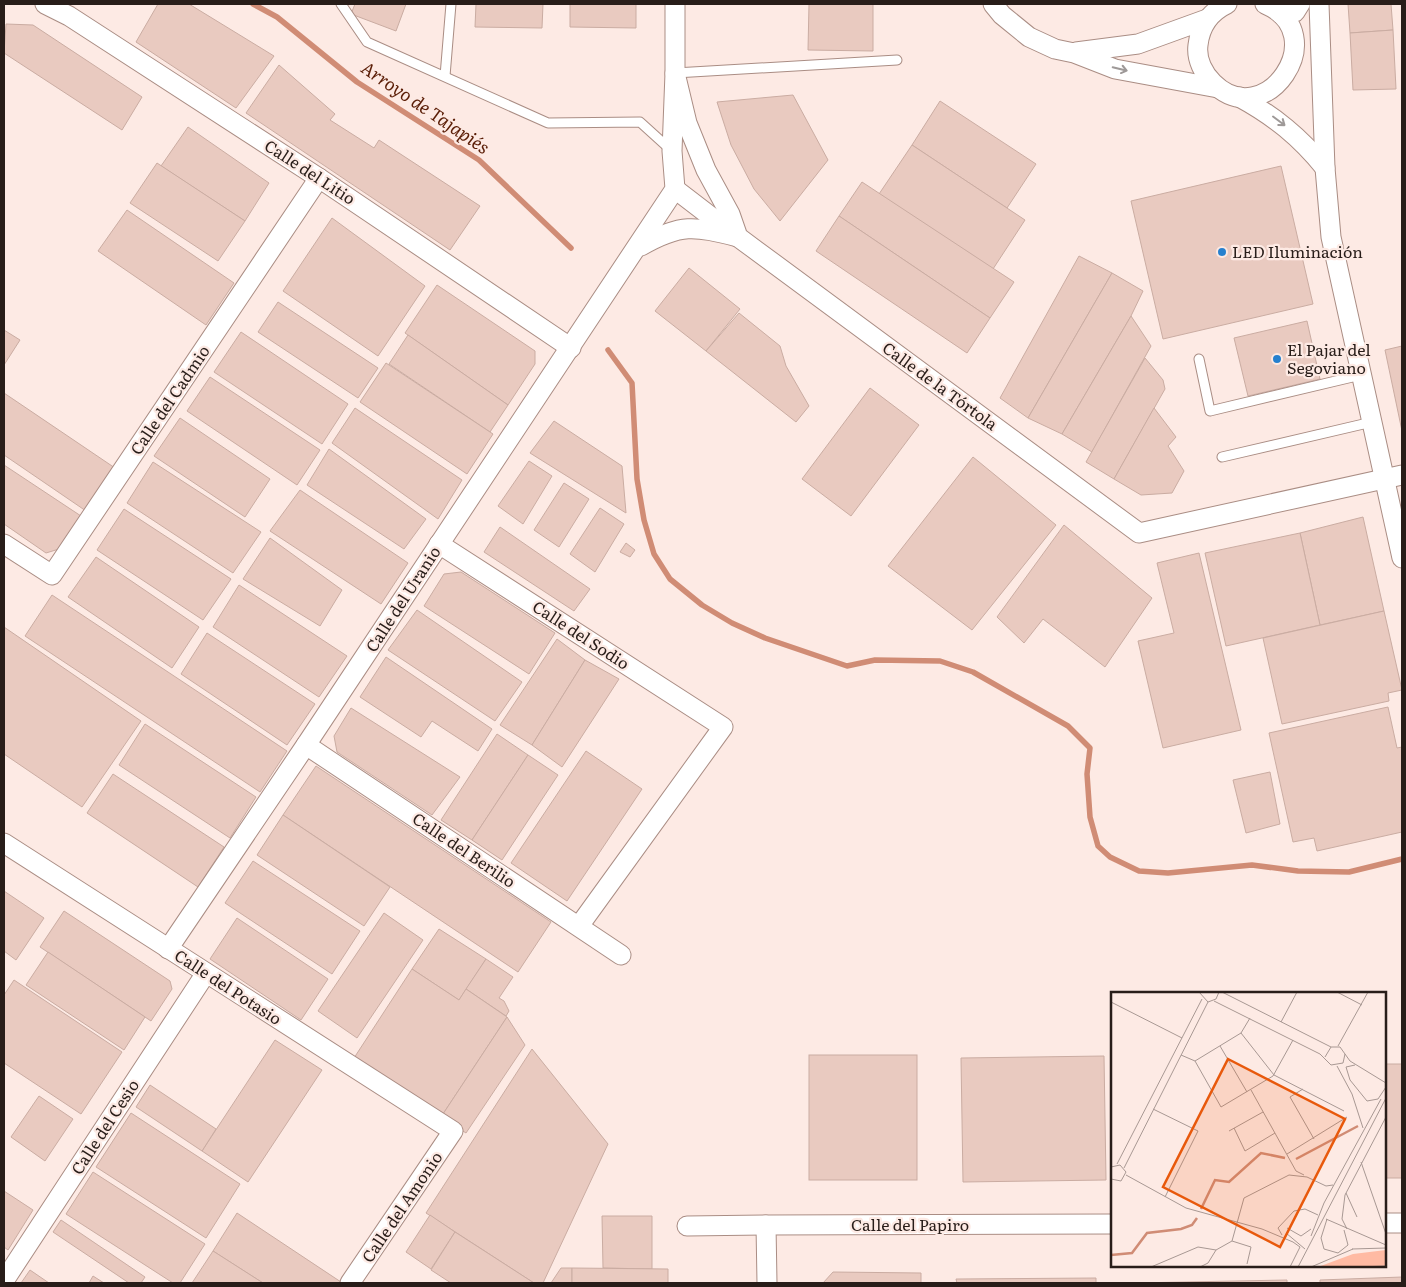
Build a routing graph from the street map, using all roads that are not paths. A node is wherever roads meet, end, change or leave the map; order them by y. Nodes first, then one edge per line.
1 (45, 4) edge
2 (341, 4) edge
3 (451, 4) edge
4 (675, 4) edge
5 (993, 4) edge
6 (1227, 4) edge
7 (1265, 4) edge
8 (1300, 4) edge
9 (1319, 6) edge
10 (1210, 13) edge
11 (1289, 26) junction
12 (1074, 53) junction
13 (897, 60) dead end
14 (675, 73) junction
15 (445, 76) junction
16 (1218, 88) junction
17 (1237, 96) junction
18 (1322, 106) junction
19 (672, 150) junction
20 (1325, 168) junction
21 (319, 178) junction
22 (675, 189) junction
23 (738, 237) junction
24 (637, 248) junction
25 (571, 348) junction
26 (1199, 358) dead end
27 (1361, 375) junction
28 (1372, 422) junction
29 (1222, 457) dead end
30 (1393, 478) edge
31 (4, 544) edge
32 (439, 544) junction
33 (1402, 558) edge
34 (306, 745) junction
35 (4, 843) edge
36 (579, 926) junction
37 (168, 949) junction
38 (621, 955) dead end
39 (206, 973) junction
40 (453, 1131) joint
41 (1386, 1223) edge
42 (1402, 1223) edge
43 (1111, 1224) edge
44 (766, 1225) junction
45 (687, 1226) dead end
46 (4, 1281) edge
47 (350, 1283) edge
48 (767, 1283) edge

1 - 21 street, Calle del Litio
2 - 15 lane
3 - 15 lane
4 - 14 street
5 - 12 street
6 - 10 street
7 - 11 street
8 - 11 street
9 - 11 street
9 - 18 street
10 - 12 street
10 - 16 street
11 - 17 street
11 - 18 street
12 -> 16 street
13 - 14 lane
14 - 19 street
14 - 23 street
15 - 19 lane
16 - 17 street
17 -> 20 street
18 - 20 street
19 - 22 street
20 - 27 street
21 - 25 street, Calle del Litio
21 - 31 street, Calle del Cadmio
22 - 23 street, Calle de la Tórtola
22 - 24 street, Calle del Uranio
23 - 24 street
23 - 30 street, Calle de la Tórtola
24 - 25 street, Calle del Uranio
25 - 32 street, Calle del Uranio
26 - 27 lane
27 - 28 street
28 - 29 lane
28 - 30 street
30 - 33 street
32 - 34 street, Calle del Uranio
32 - 36 street, Calle del Sodio
34 - 36 street, Calle del Berilio
34 - 37 street, Calle del Uranio
35 - 37 street, Calle del Potasio
36 - 38 street, Calle del Berilio
37 - 39 street, Calle del Potasio
39 - 40 street, Calle del Potasio
39 - 46 street, Calle del Cesio
40 - 47 street, Calle del Amonio
41 - 42 street
43 - 44 street, Calle del Papiro
44 - 45 street, Calle del Papiro
44 - 48 street

